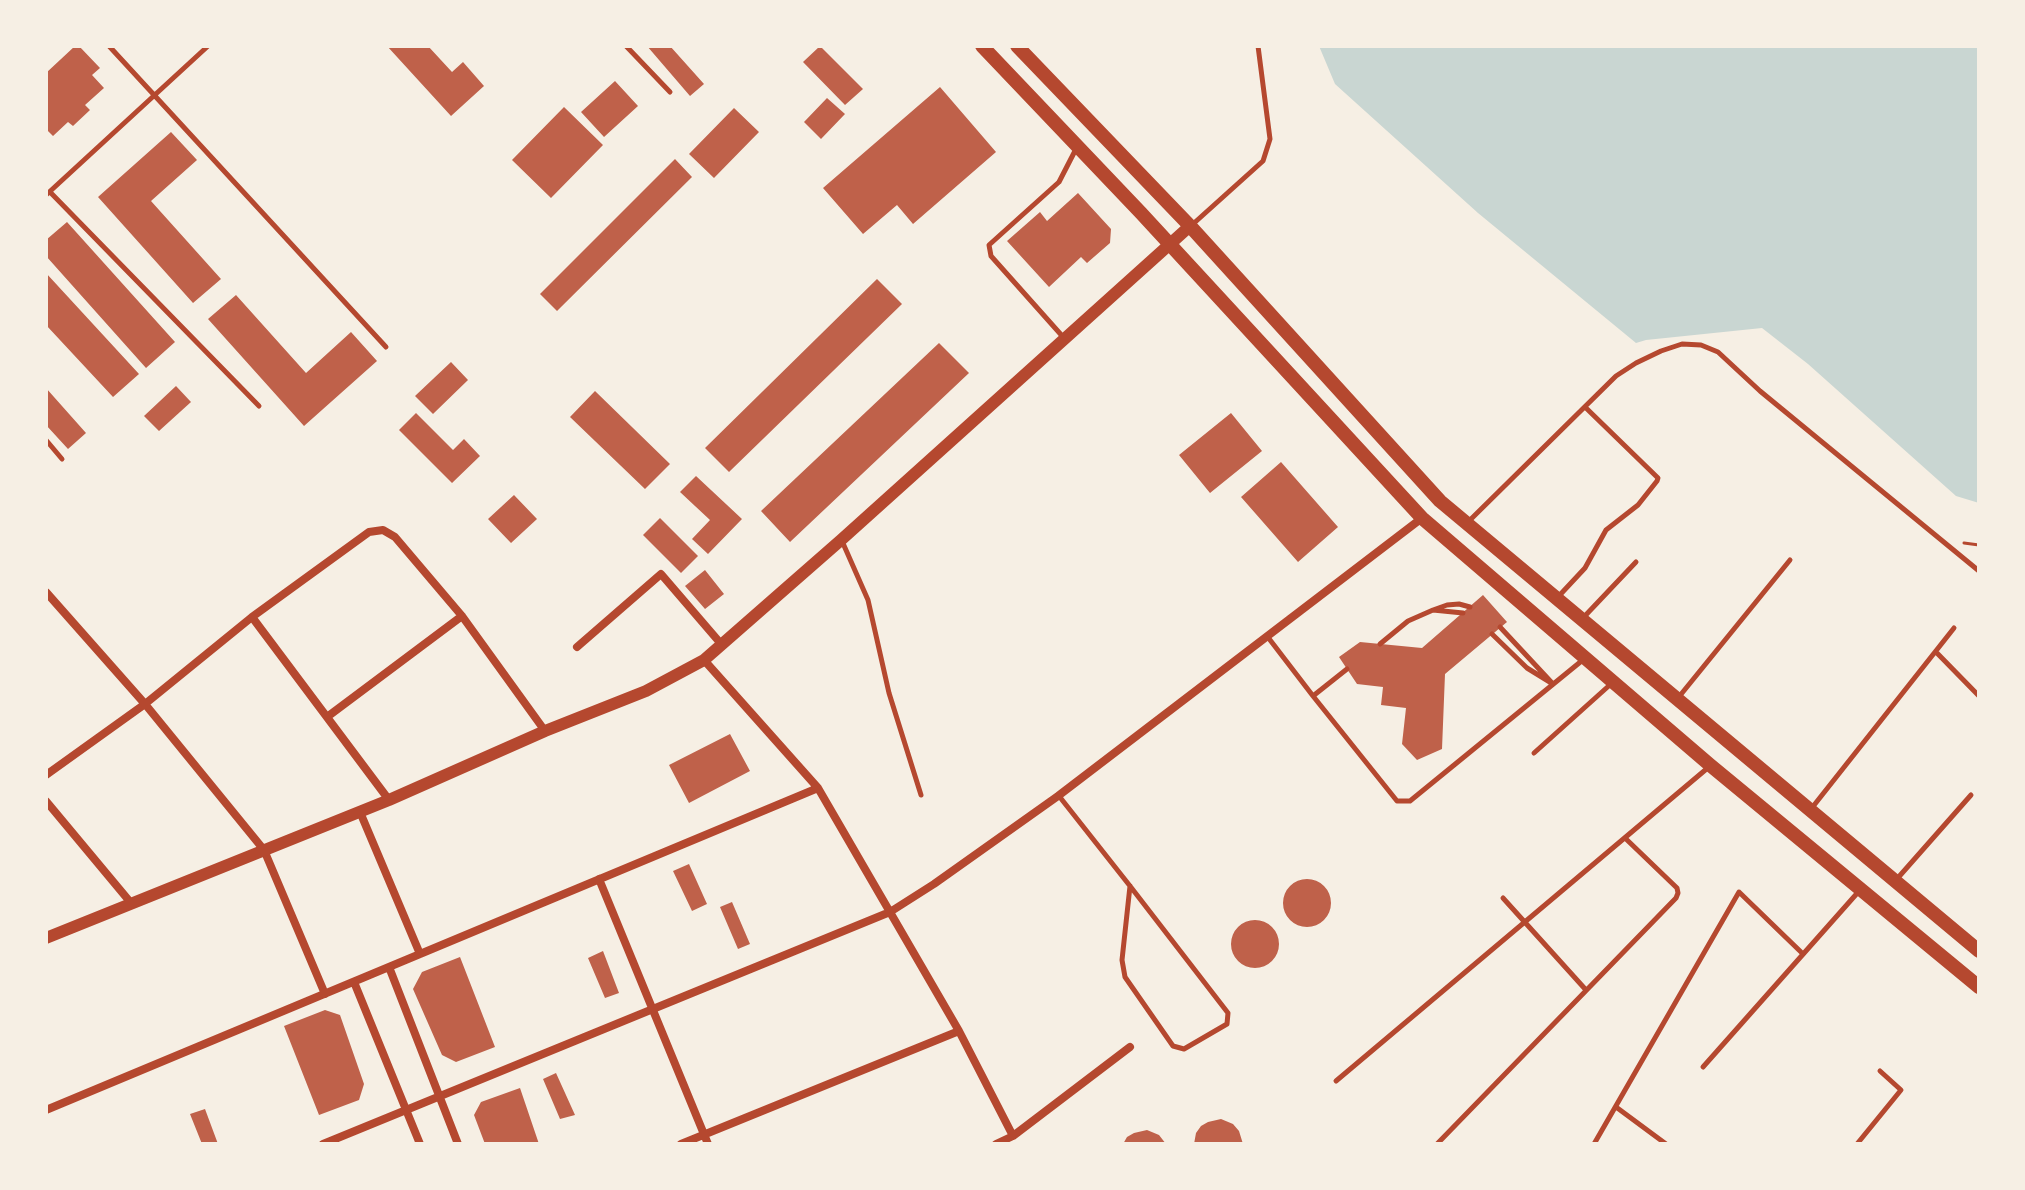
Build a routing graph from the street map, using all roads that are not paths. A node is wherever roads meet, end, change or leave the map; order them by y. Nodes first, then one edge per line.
1 (109, 46) edge
2 (208, 46) edge
3 (626, 46) edge
4 (982, 46) edge
5 (1017, 46) edge
6 (1258, 46) edge
7 (670, 92) dead end
8 (155, 95) junction
9 (1077, 146) junction
10 (48, 193) edge
11 (1190, 226) junction
12 (1170, 245) junction
13 (1064, 338) junction
14 (386, 347) dead end
15 (259, 406) dead end
16 (1585, 407) junction
17 (46, 440) edge
18 (62, 459) dead end
19 (1440, 501) junction
20 (1422, 518) junction
21 (1466, 524) junction
22 (841, 540) junction
23 (1790, 560) dead end
24 (1636, 562) dead end
25 (1979, 571) edge
26 (46, 592) edge
27 (1556, 598) junction
28 (1470, 607) dead end
29 (1433, 610) junction
30 (1463, 613) dead end
31 (462, 616) junction
32 (252, 617) junction
33 (1582, 620) junction
34 (1500, 627) dead end
35 (1954, 628) dead end
36 (1492, 634) dead end
37 (1267, 636) junction
38 (1380, 644) dead end
39 (722, 645) junction
40 (577, 647) dead end
41 (1936, 652) junction
42 (1585, 659) junction
43 (704, 660) junction
44 (1347, 669) dead end
45 (1613, 683) junction
46 (1553, 684) junction
47 (1313, 696) junction
48 (1979, 696) edge
49 (1677, 699) junction
50 (145, 704) junction
51 (327, 717) junction
52 (545, 731) junction
53 (1534, 753) dead end
54 (1710, 765) junction
55 (46, 775) edge
56 (818, 788) junction
57 (921, 795) dead end
58 (1971, 795) dead end
59 (1058, 796) junction
60 (389, 800) junction
61 (46, 801) edge
62 (1810, 810) junction
63 (360, 812) junction
64 (1625, 838) junction
65 (264, 850) junction
66 (599, 879) junction
67 (1896, 881) junction
68 (1130, 886) junction
69 (1861, 889) junction
70 (1503, 898) dead end
71 (131, 903) junction
72 (890, 912) junction
73 (1525, 923) junction
74 (46, 938) edge
75 (1979, 951) edge
76 (1802, 953) junction
77 (420, 954) junction
78 (389, 967) junction
79 (354, 982) junction
80 (1979, 987) edge
81 (1586, 990) junction
82 (325, 994) junction
83 (653, 1009) junction
84 (959, 1031) junction
85 (1130, 1047) dead end
86 (1703, 1067) dead end
87 (1880, 1071) dead end
88 (1336, 1081) dead end
89 (439, 1096) junction
90 (1616, 1107) junction
91 (406, 1109) junction
92 (46, 1110) edge
93 (1013, 1136) junction
94 (1862, 1138) junction
95 (706, 1139) edge
96 (323, 1144) edge
97 (420, 1144) edge
98 (458, 1144) edge
99 (681, 1144) edge
100 (996, 1144) edge
101 (1437, 1144) edge
102 (1594, 1144) edge
103 (1666, 1144) edge
104 (1857, 1144) edge
105 (1868, 1144) edge

1 - 8 lane
2 - 8 lane
3 - 7 lane
4 - 9 main road
5 - 11 main road
6 - 11 lane
8 - 10 lane
8 - 14 lane
9 - 12 main road
9 - 13 lane
10 - 15 lane
11 - 12 street
11 - 19 main road
12 - 13 street
12 - 20 main road
13 - 22 street
16 - 21 lane
16 - 25 lane
16 - 27 lane
17 - 18 lane
19 - 20 main road
19 - 21 main road
20 - 37 street
20 - 42 main road
21 - 27 main road
22 - 39 street
22 - 57 lane
23 - 49 lane
24 - 33 lane
26 - 50 street
27 - 33 main road
28 - 29 lane
29 - 30 lane
29 - 38 lane
31 - 32 street
31 - 51 street
31 - 52 street
32 - 50 street
32 - 51 street
33 - 49 main road
34 - 46 lane
35 - 41 lane
36 - 46 lane
37 - 47 lane
37 - 59 street
39 - 40 street
39 - 43 street
41 - 48 lane
41 - 62 lane
42 - 45 main road
42 - 46 lane
43 - 52 street
43 - 56 street
44 - 47 lane
45 - 53 lane
45 - 54 main road
46 - 47 lane
49 - 62 main road
50 - 55 street
50 - 65 street
51 - 60 street
52 - 60 street
54 - 64 lane
54 - 69 main road
56 - 66 street
56 - 72 street
58 - 67 lane
59 - 68 lane
59 - 72 street
60 - 63 street
61 - 71 street
62 - 67 main road
63 - 65 street
63 - 77 street
64 - 73 lane
64 - 81 lane
65 - 71 street
65 - 82 street
66 - 77 street
66 - 83 street
67 - 75 main road
68 - 68 lane
69 - 76 lane
69 - 80 main road
70 - 73 lane
71 - 74 street
72 - 83 street
72 - 84 street
73 - 81 lane
73 - 88 lane
76 - 86 lane
76 - 90 lane
77 - 78 street
78 - 79 street
78 - 89 street
79 - 82 street
79 - 91 street
81 - 101 lane
82 - 92 street
83 - 89 street
83 - 95 street
84 - 93 street
84 - 95 street
85 - 93 street
87 - 94 lane
89 - 91 street
89 - 98 street
90 - 102 lane
90 - 103 lane
91 - 96 street
91 - 97 street
93 - 100 street
94 - 104 lane
94 - 105 lane
95 - 99 street

